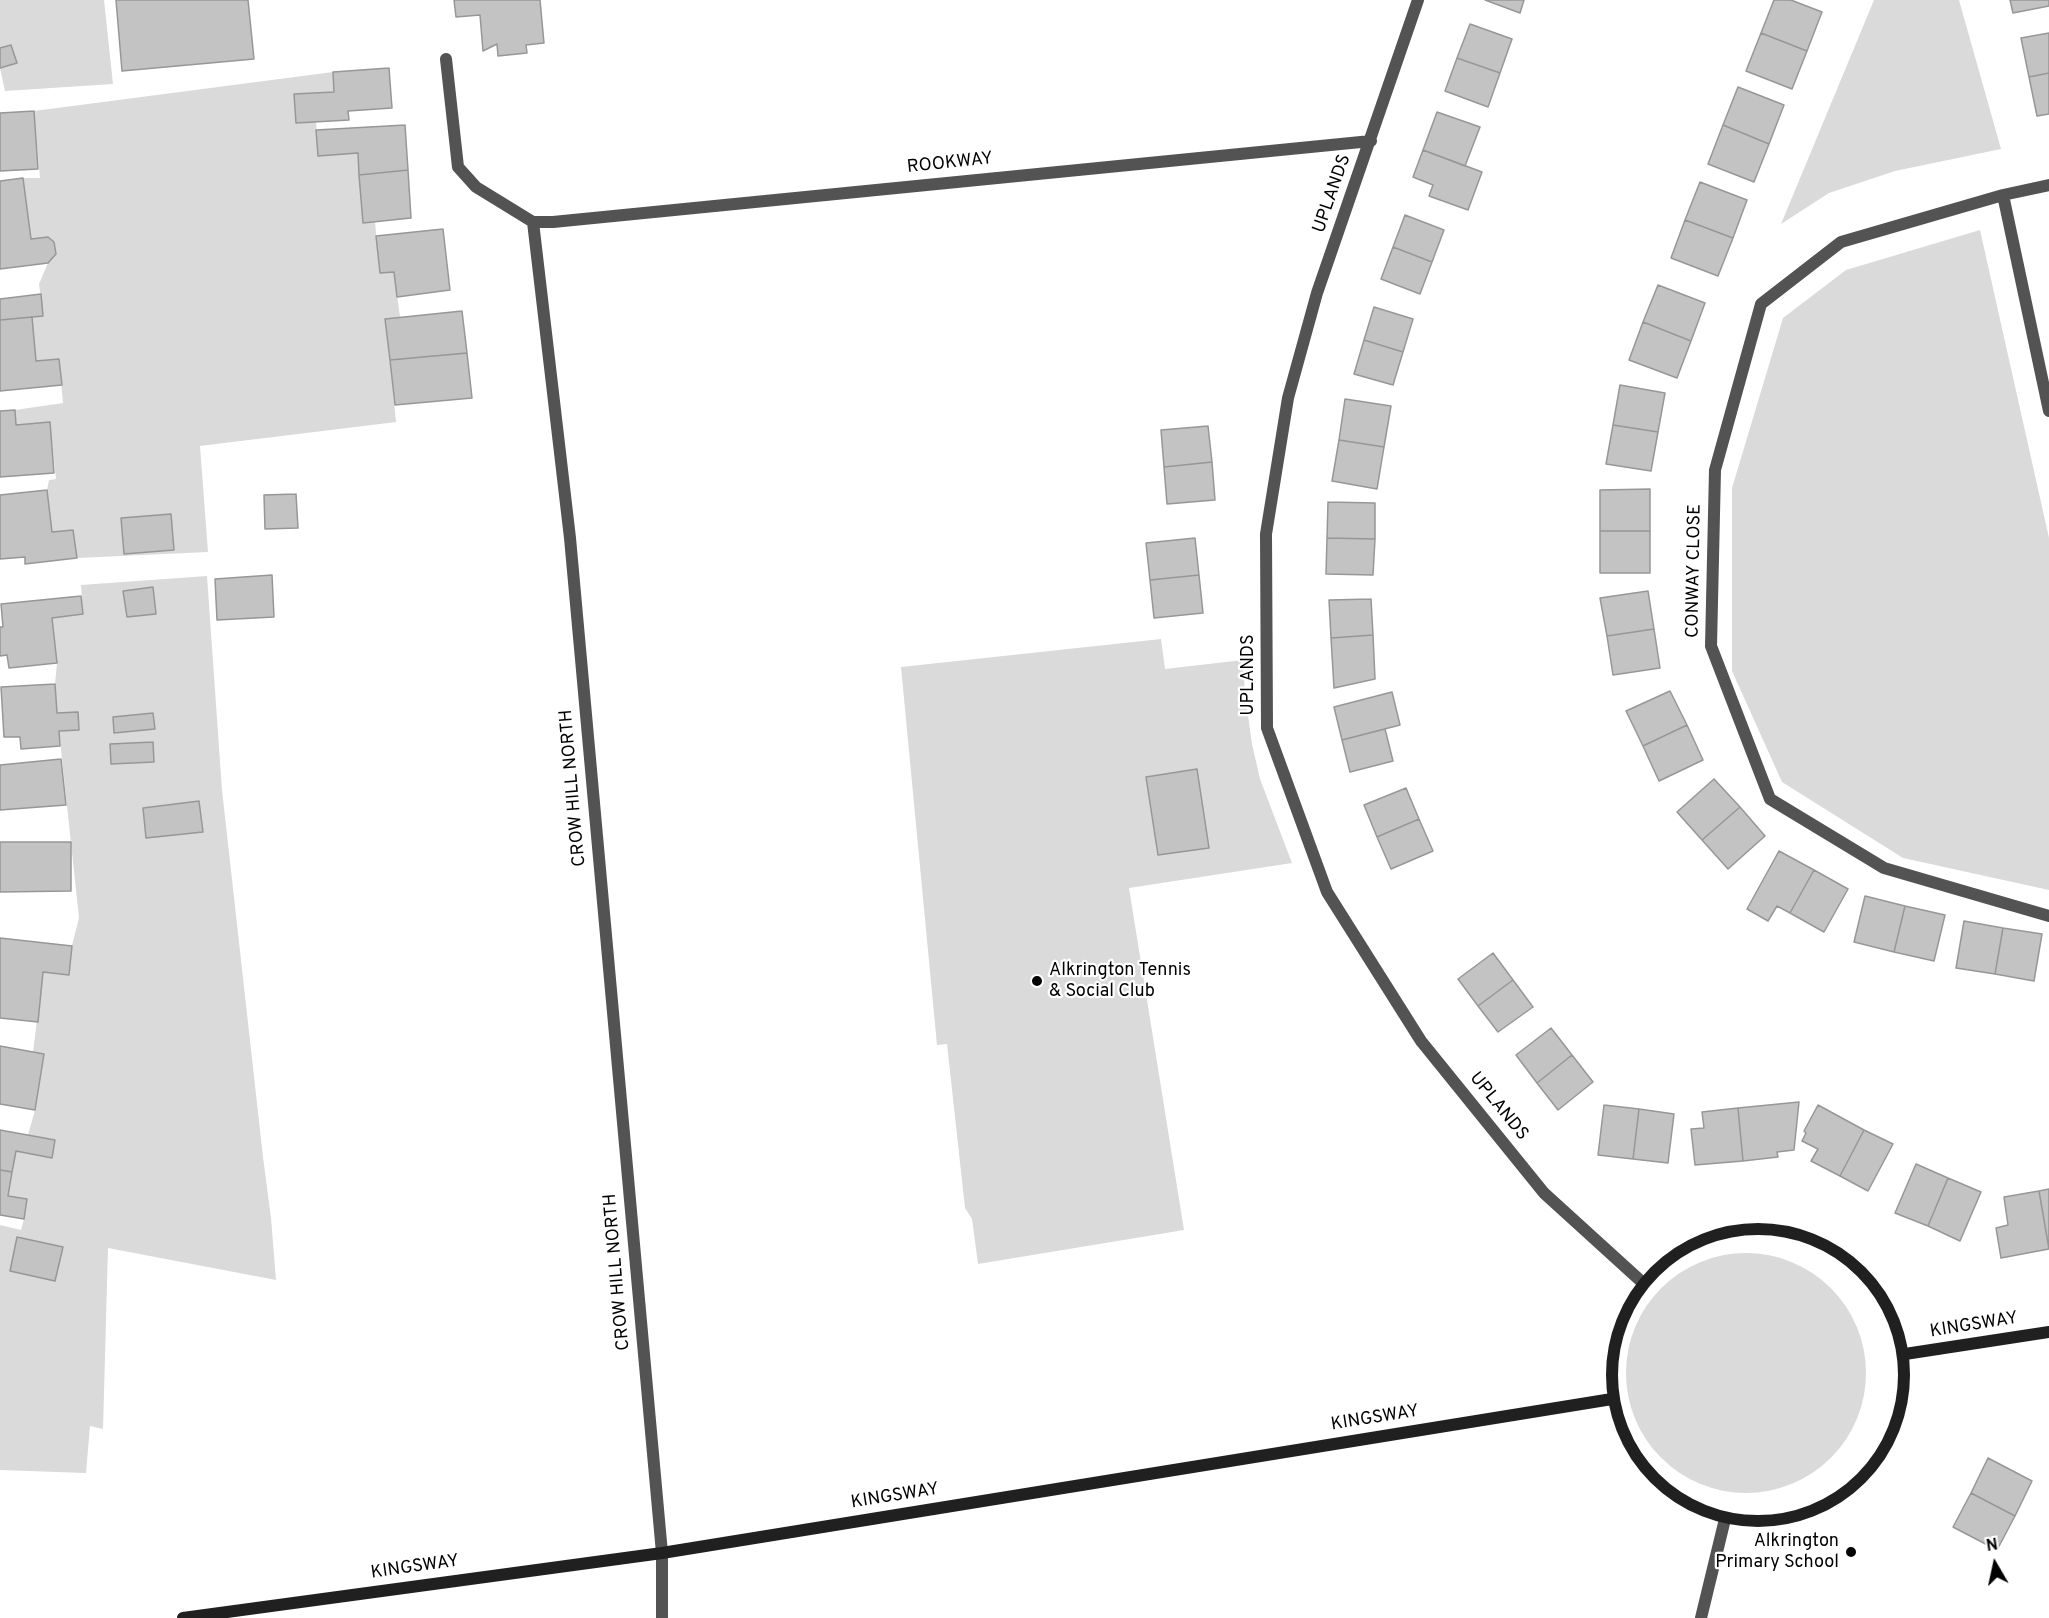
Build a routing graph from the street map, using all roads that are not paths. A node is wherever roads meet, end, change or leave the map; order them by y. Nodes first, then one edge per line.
1 (1418, 0) edge
2 (446, 59) dead end
3 (1371, 141) junction
4 (2049, 184) edge
5 (2003, 195) junction
6 (533, 222) junction
7 (2049, 411) edge
8 (2049, 916) edge
9 (1643, 1283) junction
10 (2049, 1332) edge
11 (1905, 1354) junction
12 (1612, 1399) junction
13 (1725, 1519) junction
14 (662, 1553) junction
15 (183, 1618) edge
16 (662, 1618) edge
17 (1701, 1618) edge

1 - 3 street, UPLANDS
2 - 6 street
3 - 6 street, ROOKWAY
3 - 9 street, UPLANDS
4 - 5 street, CONWAY CLOSE
5 - 7 street
5 - 8 street, CONWAY CLOSE
6 - 14 street, CROW HILL NORTH
9 - 11 street
9 - 12 street
10 - 11 street, KINGSWAY
11 - 13 street
12 - 13 street
12 - 14 street, KINGSWAY
13 - 17 street
14 - 15 street, KINGSWAY
14 - 16 street, CROW HILL NORTH

